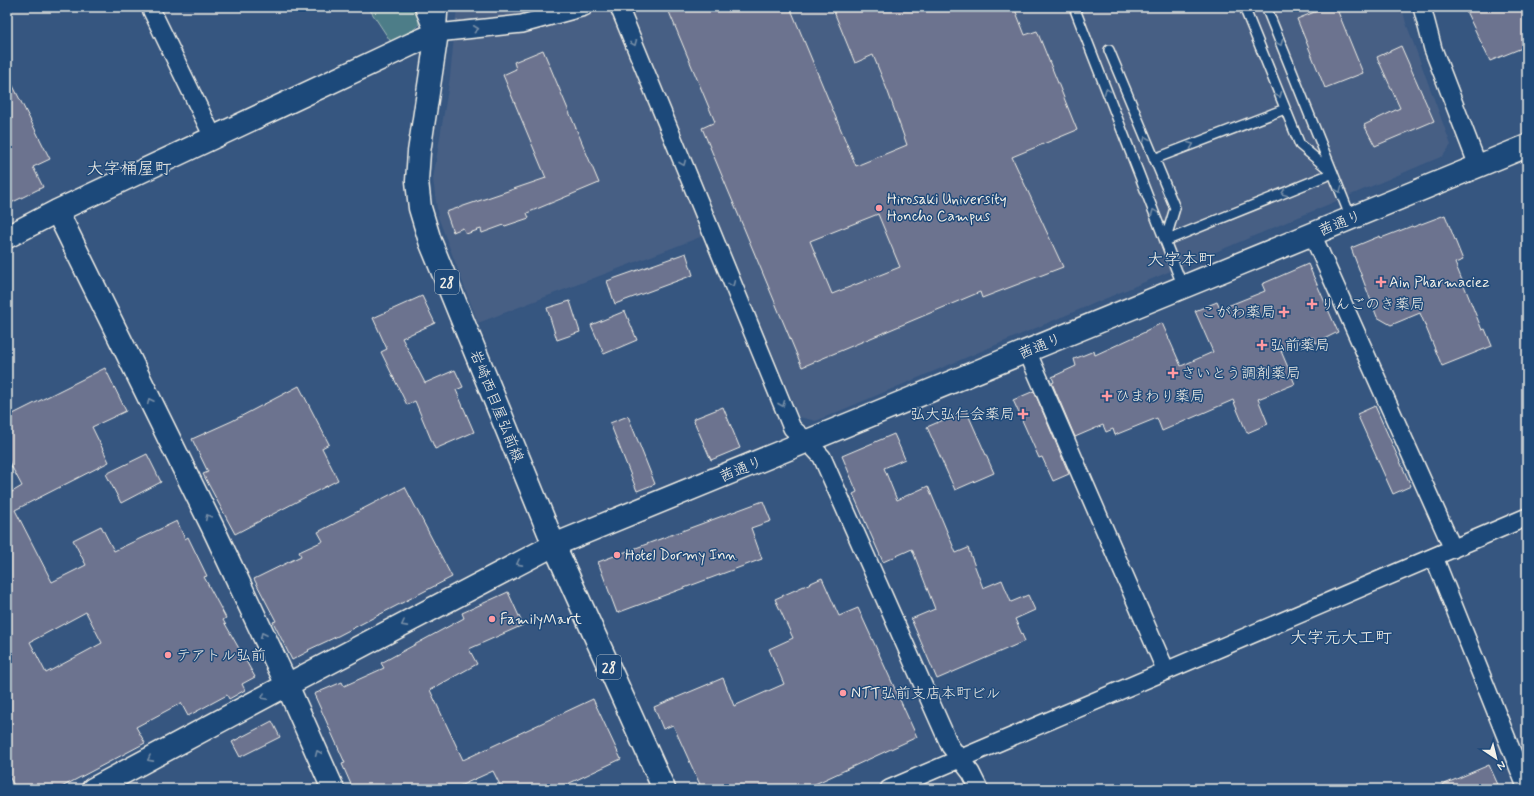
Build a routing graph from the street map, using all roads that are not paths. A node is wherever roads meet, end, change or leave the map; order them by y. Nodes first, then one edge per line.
1 (150, 7) edge
2 (426, 7) edge
3 (439, 7) edge
4 (584, 7) edge
5 (619, 7) edge
6 (1074, 7) edge
7 (1244, 7) edge
8 (1266, 7) edge
9 (1422, 7) edge
10 (437, 33) junction
11 (1109, 50) dead end
12 (1285, 109) junction
13 (213, 137) junction
14 (1527, 146) edge
15 (1154, 159) junction
16 (1478, 166) junction
17 (1333, 173) junction
18 (57, 211) junction
19 (1351, 218) junction
20 (1312, 234) junction
21 (7, 236) edge
22 (1165, 241) junction
23 (1183, 287) junction
24 (1027, 351) junction
25 (807, 441) junction
26 (1527, 517) edge
27 (554, 545) junction
28 (1454, 549) junction
29 (1434, 557) junction
30 (1166, 671) junction
31 (287, 685) junction
32 (960, 759) junction
33 (93, 789) edge
34 (333, 789) edge
35 (664, 789) edge
36 (889, 789) edge
37 (979, 789) edge
38 (1527, 789) edge

1 - 13 street
2 - 10 street
3 - 10 street
10 -> 4 street
5 -> 25 street
22 -> 6 lane
7 -> 12 lane
8 -> 17 lane
9 - 16 street
10 - 13 street
10 - 27 street, 岩崎西目屋弘前線 / 28
15 -> 11 lane
15 -> 12 lane
12 - 17 lane
13 - 18 street
14 - 16 street, 茜通り
15 - 22 lane
16 - 19 street, 茜通り
17 -> 19 lane
17 -> 22 lane
18 - 21 street
31 -> 18 street
19 - 20 street, 茜通り
20 - 23 street, 茜通り
20 - 28 street
22 - 23 lane
23 - 24 street, 茜通り
24 - 25 street, 茜通り
24 - 30 street
25 - 27 street, 茜通り
25 - 32 street
26 - 28 street
27 -> 31 street, 茜通り
27 - 35 street, 岩崎西目屋弘前線 / 28
28 - 29 street
29 - 30 street
29 - 38 street
30 - 32 street
31 -> 33 street, 茜通り
34 -> 31 street
32 - 36 street
32 - 37 street

